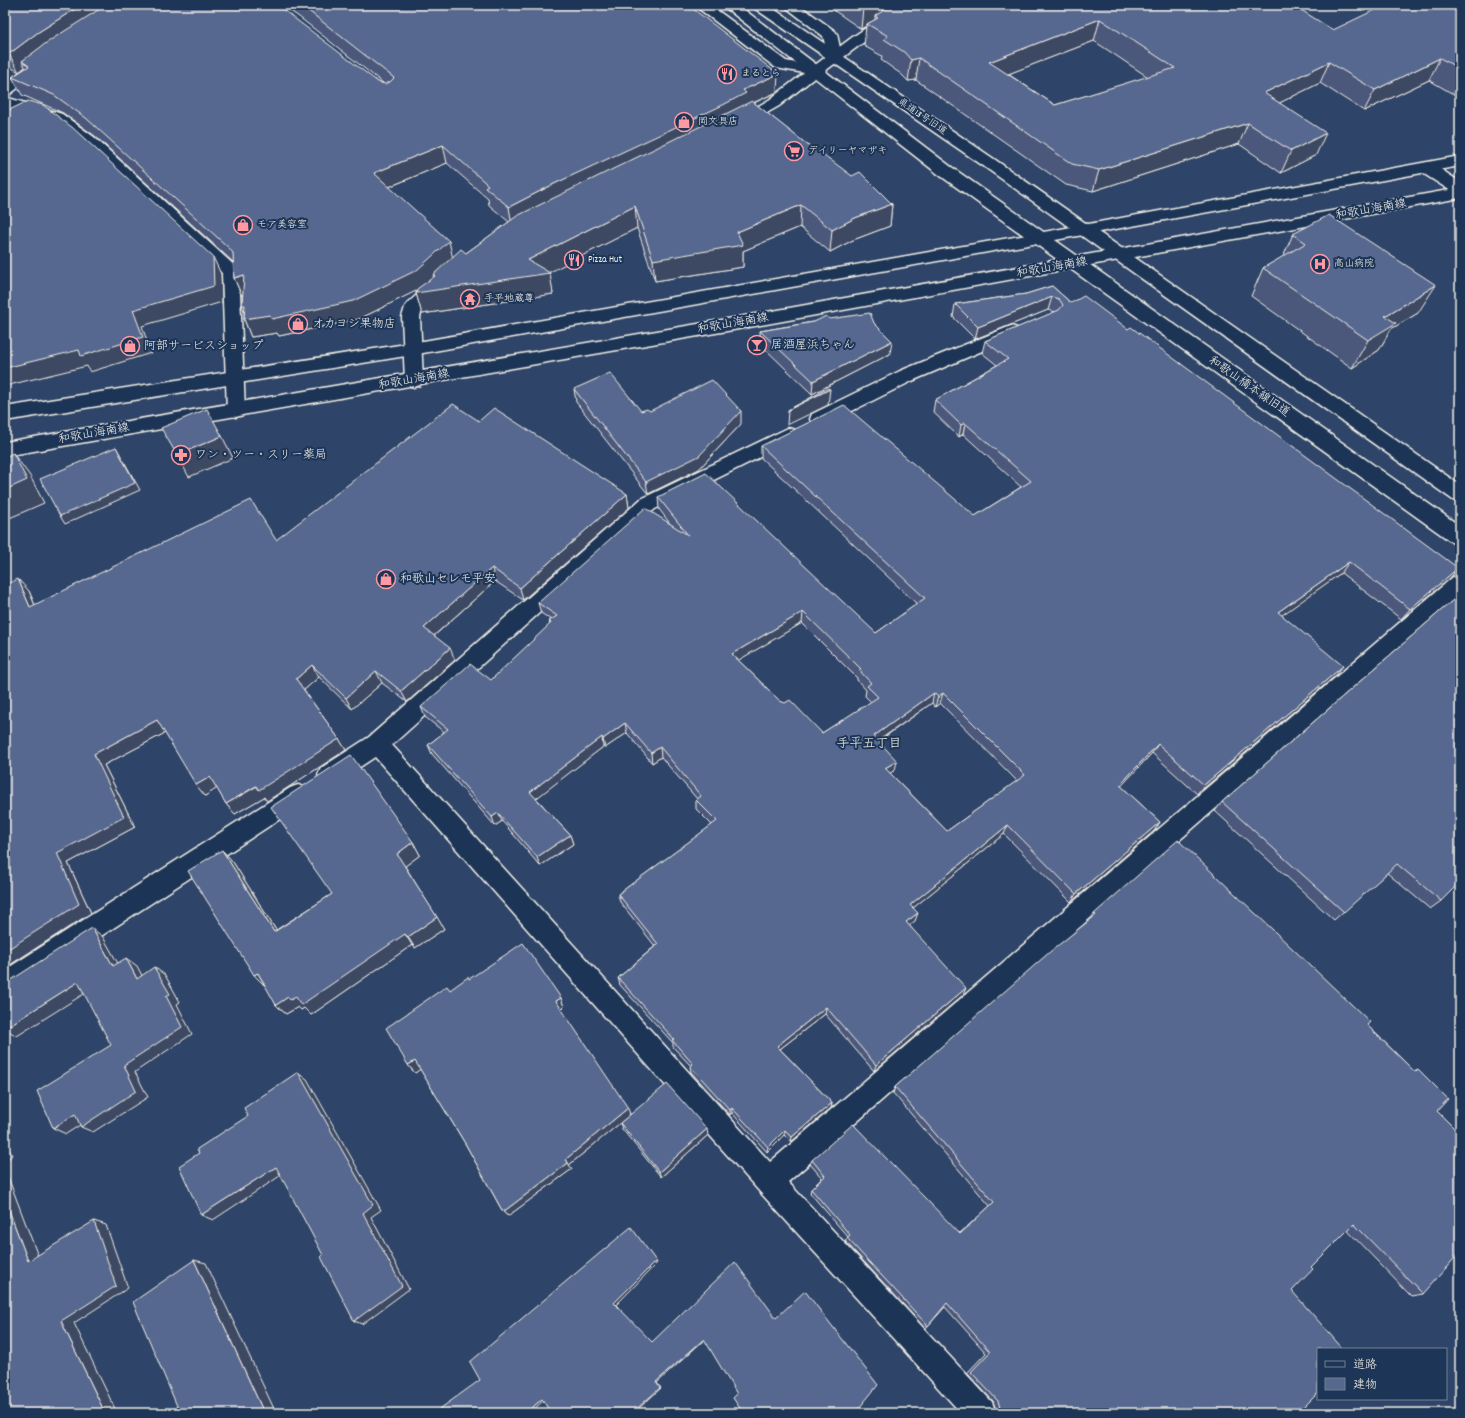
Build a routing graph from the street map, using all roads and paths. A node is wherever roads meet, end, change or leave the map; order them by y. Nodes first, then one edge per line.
1 (701, 5) edge
2 (790, 5) edge
3 (910, 5) edge
4 (761, 6) edge
5 (735, 9) edge
6 (52, 55) edge
7 (834, 57) junction
8 (816, 72) junction
9 (5, 91) edge
10 (5, 102) edge
11 (722, 131) edge
12 (1460, 161) edge
13 (1427, 168) junction
14 (1460, 190) edge
15 (1460, 193) edge
16 (1083, 230) junction
17 (1038, 237) junction
18 (1120, 256) junction
19 (1075, 264) junction
20 (452, 271) edge
21 (1027, 326) edge
22 (412, 349) junction
23 (235, 378) junction
24 (414, 380) junction
25 (236, 410) junction
26 (5, 414) edge
27 (5, 449) edge
28 (1460, 495) edge
29 (1460, 538) edge
30 (1460, 583) edge
31 (377, 744) junction
32 (5, 984) edge
33 (769, 1181) junction
34 (981, 1413) edge

1 - 8 street
2 - 7 street
3 - 7 street
4 - 7 street, 県道13号旧道
5 - 8 street
6 - 9 street
7 - 8 street
7 - 16 street, 県道13号旧道
8 - 11 street
8 - 17 street
10 - 23 street
12 - 13 street
13 - 14 street
13 - 16 street
15 - 18 street, 和歌山海南線
16 - 17 street
16 - 18 street
17 - 19 street, 和歌山橋本線旧道
17 - 22 street
18 - 19 street, 和歌山海南線
18 - 28 street
19 - 24 street, 和歌山海南線
19 - 29 street, 和歌山橋本線旧道
20 - 22 street
21 - 31 street
22 - 23 street
22 - 24 street
23 - 25 street
23 - 26 street
24 - 25 street, 和歌山海南線
25 - 27 street, 和歌山海南線
30 - 33 street
31 - 32 street
31 - 33 street
33 - 34 street

